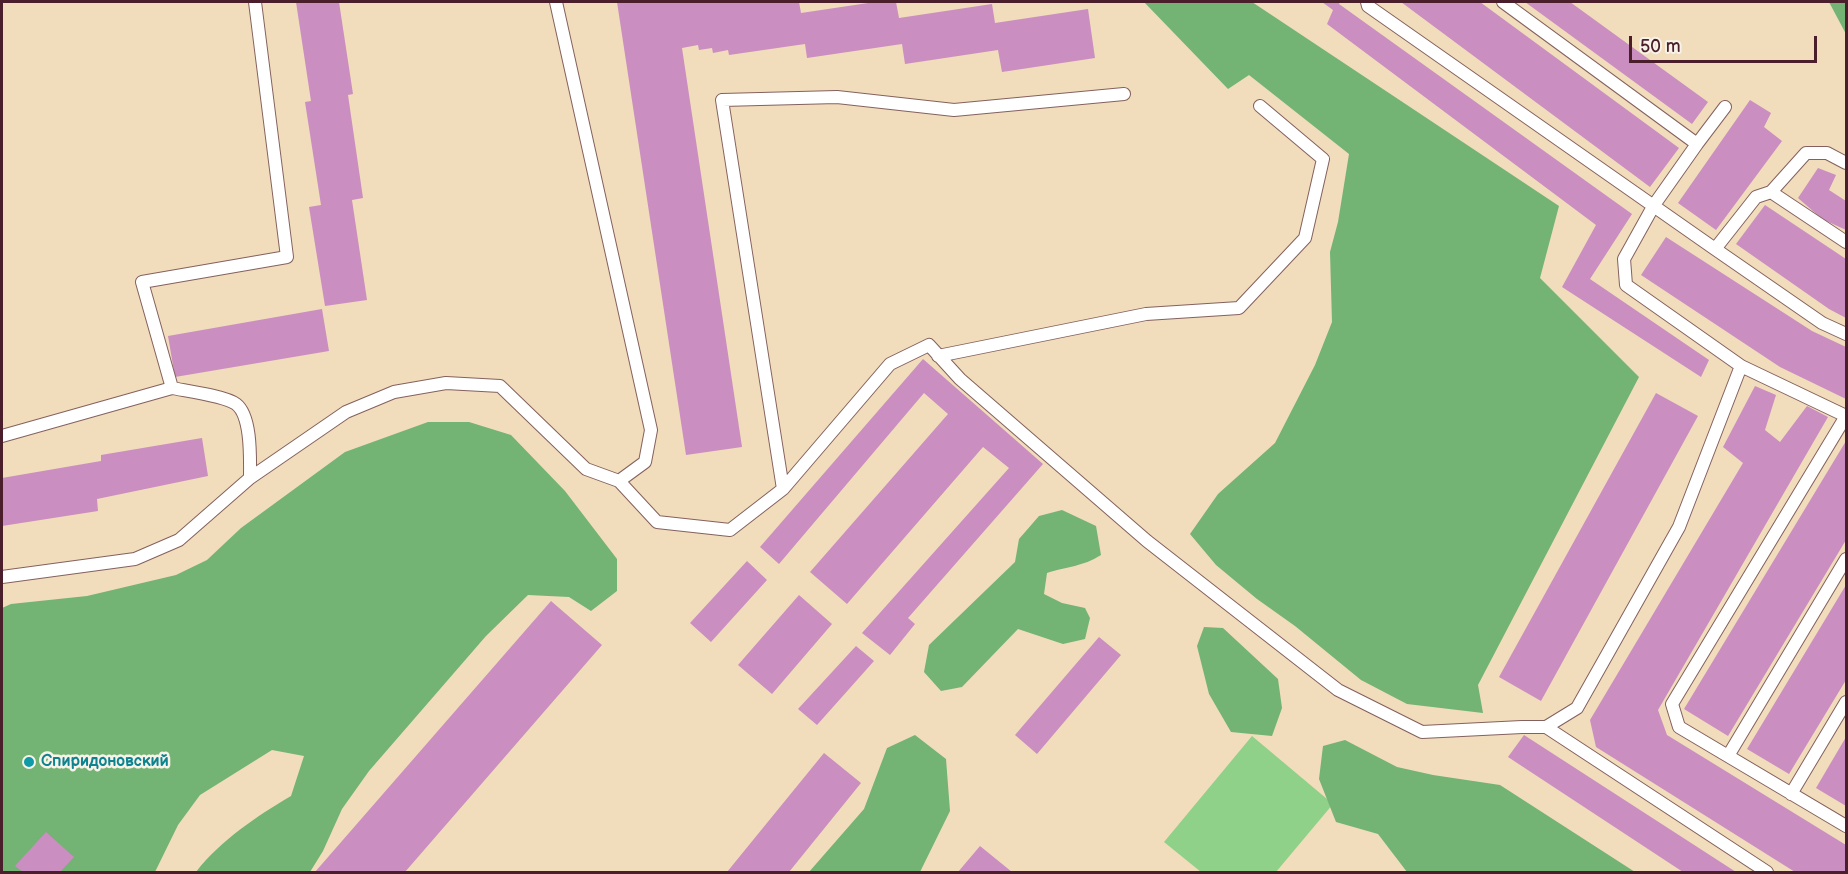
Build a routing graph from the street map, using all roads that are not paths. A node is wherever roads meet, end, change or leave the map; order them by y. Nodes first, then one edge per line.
1 (255, 2) edge
2 (556, 2) edge
3 (1367, 2) edge
4 (1503, 2) edge
5 (1124, 94) dead end
6 (1260, 106) dead end
7 (1725, 107) dead end
8 (1697, 144) junction
9 (1846, 163) edge
10 (1771, 192) junction
11 (1653, 205) junction
12 (1846, 242) edge
13 (1715, 249) junction
14 (1846, 334) edge
15 (938, 356) junction
16 (1741, 366) junction
17 (171, 388) junction
18 (1846, 416) edge
19 (2, 436) edge
20 (250, 478) junction
21 (619, 482) junction
22 (783, 489) junction
23 (1846, 560) edge
24 (2, 577) edge
25 (1846, 702) edge
26 (1546, 728) junction
27 (1728, 756) junction
28 (1791, 794) junction
29 (1846, 826) edge
30 (1767, 873) edge

1 - 17 lane
2 - 21 lane
3 - 11 lane
4 - 8 lane
5 - 22 lane
6 - 15 lane
7 - 8 lane
8 - 11 lane
9 - 10 lane
10 - 12 lane
10 - 13 lane
11 - 13 lane
11 - 16 lane
13 - 14 lane
15 - 22 lane
15 - 26 lane
16 - 18 lane
16 - 26 lane
17 - 19 lane
17 - 20 lane
18 - 27 lane
20 - 21 lane
20 - 24 lane
21 - 22 lane
23 - 27 lane
25 - 28 lane
26 - 30 lane
27 - 28 lane
28 - 29 lane

